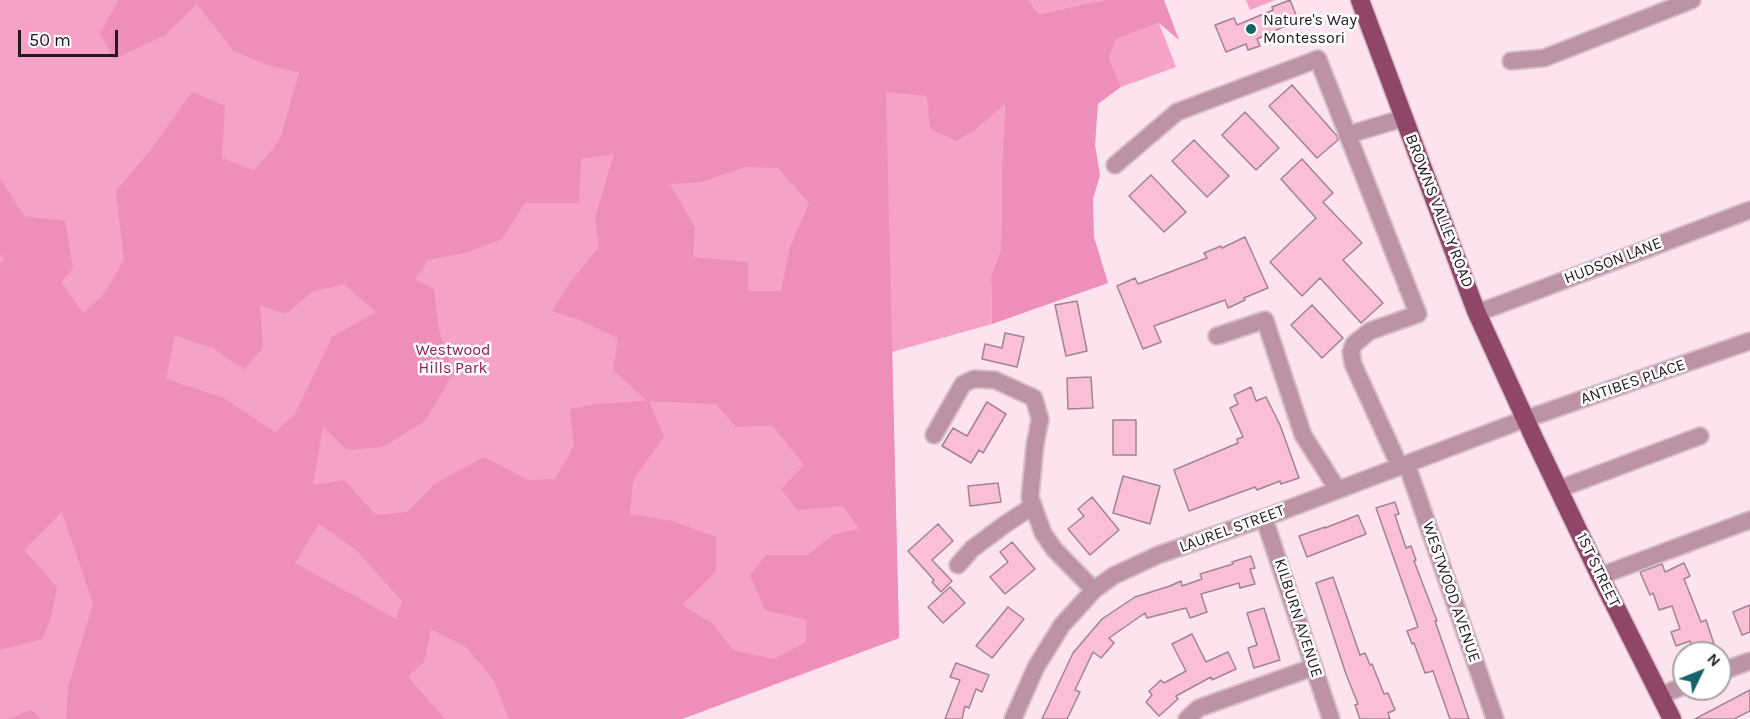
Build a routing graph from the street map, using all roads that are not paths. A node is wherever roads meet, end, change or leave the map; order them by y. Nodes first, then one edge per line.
1 (1360, 0) edge
2 (1692, 0) edge
3 (1511, 61) dead end
4 (1404, 118) junction
5 (1347, 135) junction
6 (1115, 165) dead end
7 (1750, 210) edge
8 (1476, 311) junction
9 (1217, 336) dead end
10 (1750, 341) edge
11 (1521, 421) junction
12 (934, 435) dead end
13 (1700, 436) dead end
14 (1404, 466) junction
15 (1559, 489) junction
16 (1338, 490) junction
17 (1033, 506) junction
18 (1264, 518) junction
19 (1750, 520) edge
20 (958, 565) dead end
21 (1600, 576) junction
22 (1094, 590) junction
23 (1750, 661) edge
24 (1314, 667) junction
25 (1732, 668) edge
26 (1672, 690) edge
27 (1661, 694) junction
28 (1013, 719) edge
29 (1187, 719) edge
30 (1331, 719) edge
31 (1495, 719) edge
32 (1672, 719) edge

1 - 4 main road, BROWNS VALLEY ROAD
2 - 3 street
4 - 5 street
4 - 8 main road, BROWNS VALLEY ROAD
5 - 6 street
5 - 14 street, WESTWOOD AVENUE
7 - 8 street, HUDSON LANE
8 - 11 main road, BROWNS VALLEY ROAD
9 - 16 street
10 - 11 street, ANTIBES PLACE
11 - 14 street, LAUREL STREET
11 - 15 main road, 1ST STREET
12 - 17 street
13 - 15 street
14 - 16 street, LAUREL STREET
14 - 31 street, WESTWOOD AVENUE
15 - 21 main road, 1ST STREET
16 - 18 street, LAUREL STREET
17 - 20 street
17 - 22 street
18 - 22 street, LAUREL STREET
18 - 24 street, KILBURN AVENUE
19 - 21 street
21 - 27 main road, 1ST STREET
22 - 28 street, LAUREL STREET
23 - 25 street
24 - 29 street
24 - 30 street, KILBURN AVENUE
26 - 27 street
27 - 32 main road, 1ST STREET

